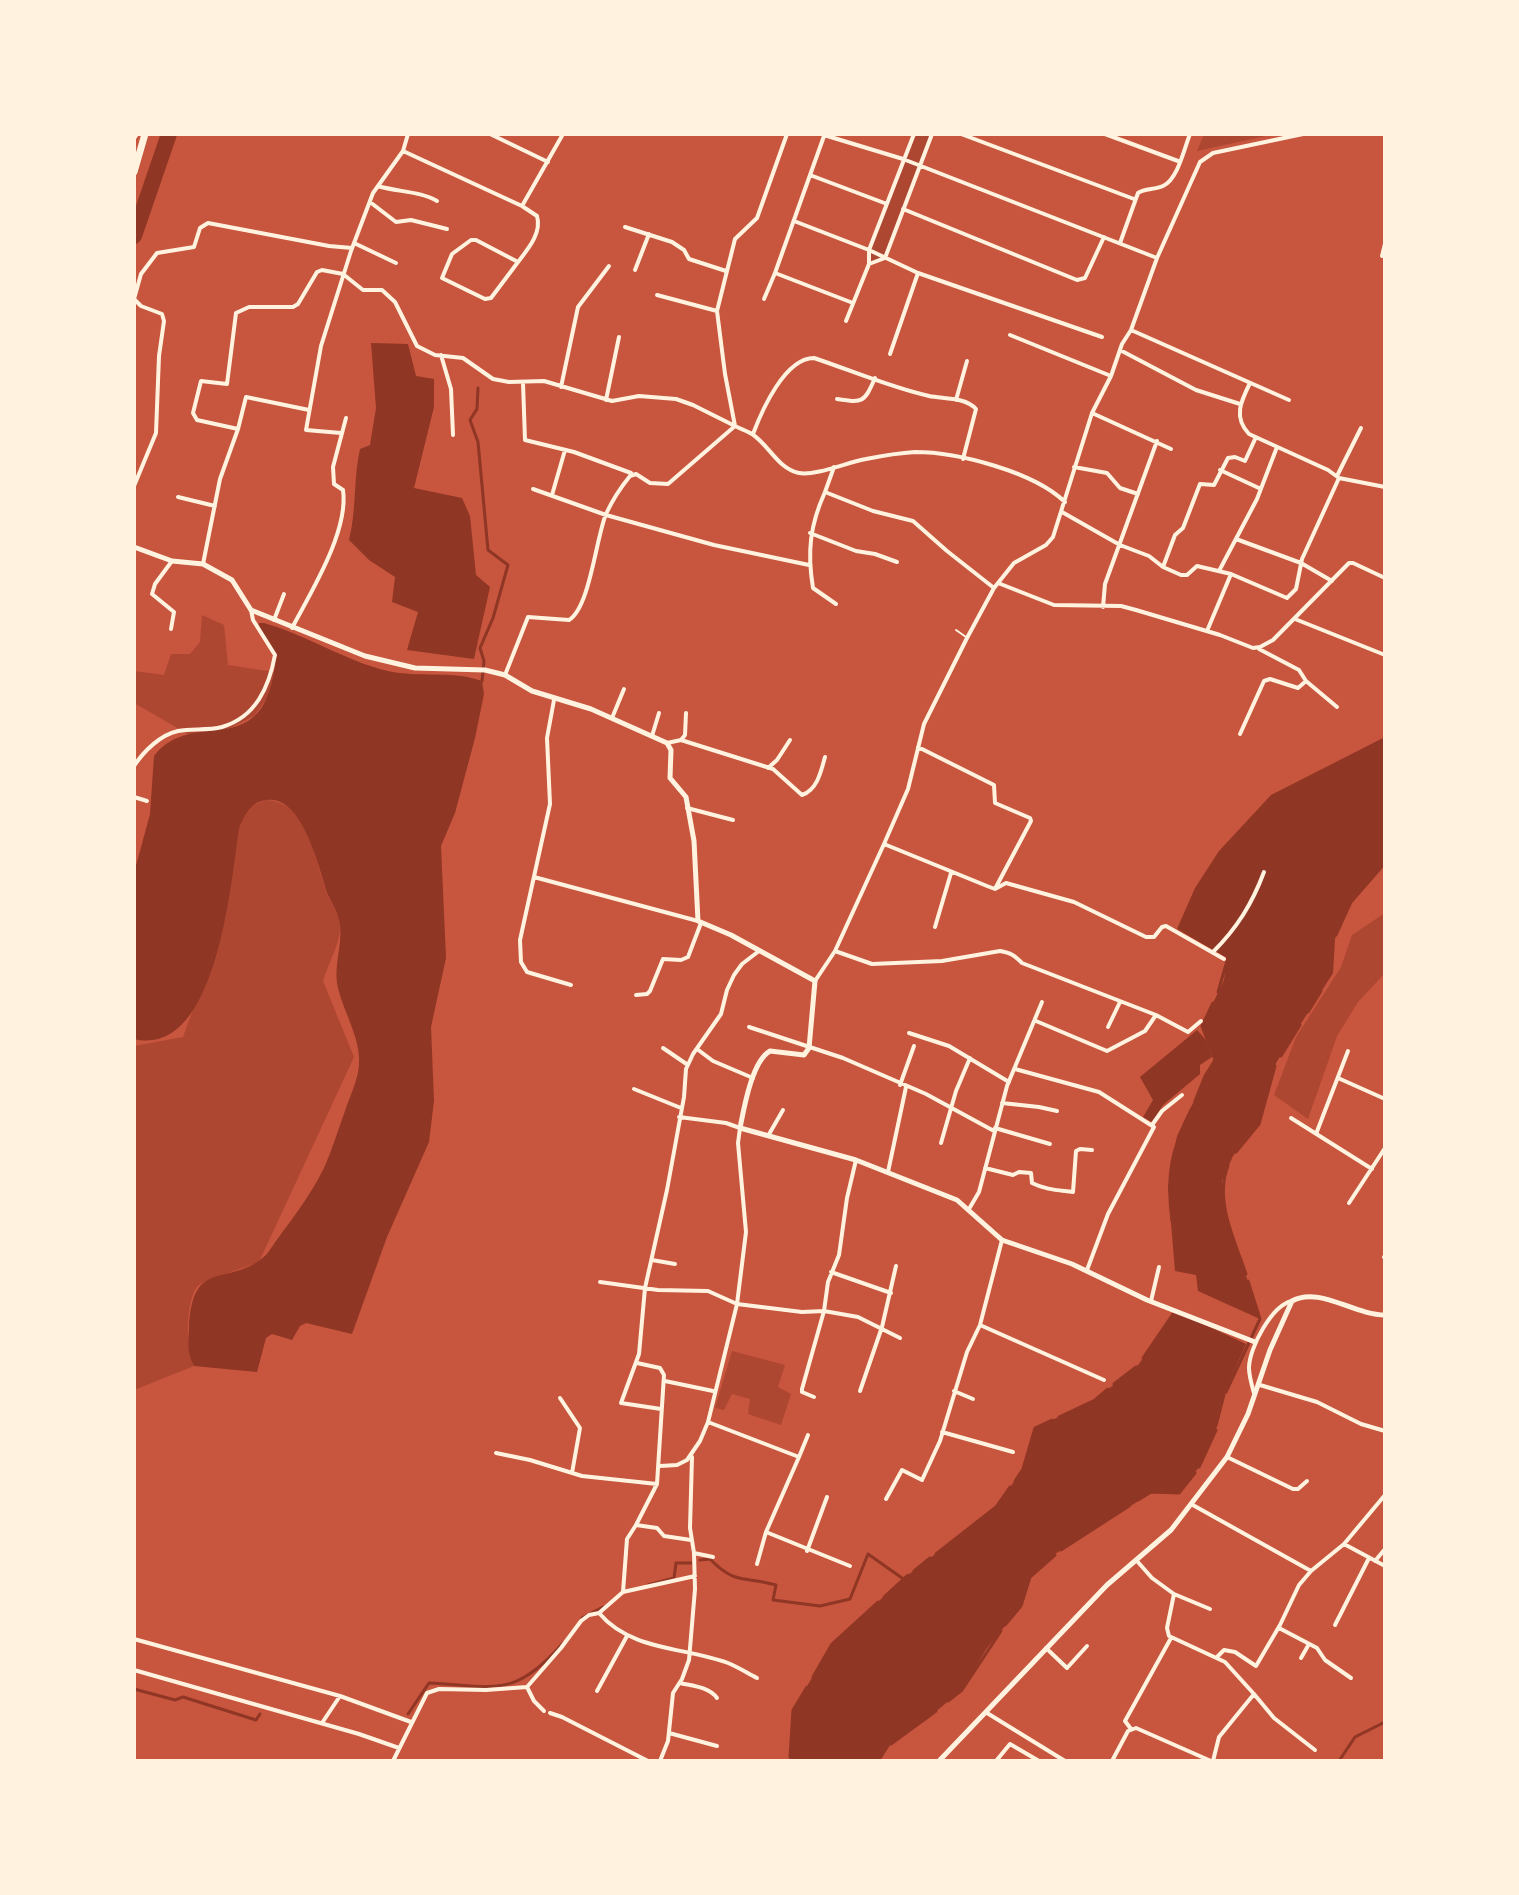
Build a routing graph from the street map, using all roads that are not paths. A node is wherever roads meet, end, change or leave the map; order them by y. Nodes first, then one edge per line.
1 (145, 134) edge
2 (408, 134) edge
3 (490, 134) edge
4 (563, 134) edge
5 (787, 134) edge
6 (824, 134) edge
7 (914, 134) edge
8 (932, 134) edge
9 (961, 134) edge
10 (1105, 134) edge
11 (1190, 134) edge
12 (1303, 134) edge
13 (403, 151) junction
14 (903, 159) junction
15 (548, 162) junction
16 (1179, 162) junction
17 (920, 166) junction
18 (134, 172) edge
19 (810, 175) junction
20 (378, 186) junction
21 (1134, 199) junction
22 (437, 201) dead end
23 (370, 202) junction
24 (887, 204) junction
25 (522, 206) junction
26 (903, 209) junction
27 (794, 221) junction
28 (625, 227) dead end
29 (447, 229) dead end
30 (649, 234) junction
31 (1104, 237) junction
32 (1120, 243) junction
33 (1385, 244) edge
34 (353, 246) junction
35 (869, 250) junction
36 (1382, 256) dead end
37 (885, 258) junction
38 (1157, 258) junction
39 (518, 262) junction
40 (396, 263) dead end
41 (869, 264) junction
42 (609, 266) dead end
43 (635, 270) dead end
44 (726, 271) junction
45 (138, 273) edge
46 (775, 273) junction
47 (918, 273) junction
48 (343, 274) junction
49 (657, 295) dead end
50 (764, 299) dead end
51 (853, 303) junction
52 (717, 311) junction
53 (846, 321) dead end
54 (1131, 330) junction
55 (1010, 335) dead end
56 (619, 337) dead end
57 (1102, 337) dead end
58 (1120, 350) junction
59 (890, 354) dead end
60 (441, 355) junction
61 (967, 361) dead end
62 (1111, 376) junction
63 (875, 378) junction
64 (523, 383) junction
65 (1250, 383) junction
66 (561, 387) junction
67 (837, 399) dead end
68 (606, 400) junction
69 (956, 400) junction
70 (1289, 400) dead end
71 (1240, 404) junction
72 (309, 410) junction
73 (1092, 413) junction
74 (346, 418) dead end
75 (735, 426) junction
76 (1361, 428) dead end
77 (238, 429) junction
78 (341, 433) junction
79 (753, 434) junction
80 (453, 435) dead end
81 (1256, 437) junction
82 (1157, 441) junction
83 (1277, 447) junction
84 (1171, 449) dead end
85 (565, 450) junction
86 (962, 459) junction
87 (834, 466) junction
88 (1074, 467) junction
89 (1220, 470) junction
90 (632, 474) junction
91 (1338, 477) junction
92 (134, 486) edge
93 (1385, 487) edge
94 (533, 489) dead end
95 (1261, 489) junction
96 (825, 492) junction
97 (1138, 494) junction
98 (552, 495) junction
99 (178, 497) dead end
100 (1065, 502) junction
101 (215, 506) junction
102 (1062, 512) junction
103 (606, 515) junction
104 (810, 533) junction
105 (1236, 539) junction
106 (1120, 545) junction
107 (134, 547) edge
108 (172, 561) junction
109 (897, 562) dead end
110 (1301, 563) junction
111 (203, 564) junction
112 (809, 565) junction
113 (1163, 567) junction
114 (1218, 572) junction
115 (1231, 574) junction
116 (1385, 578) edge
117 (1333, 582) junction
118 (996, 585) junction
119 (284, 594) dead end
120 (836, 604) dead end
121 (1103, 607) junction
122 (251, 610) junction
123 (1294, 618) junction
124 (274, 620) junction
125 (292, 628) junction
126 (171, 629) dead end
127 (956, 630) dead end
128 (1207, 631) junction
129 (967, 638) junction
130 (1257, 647) junction
131 (1385, 655) edge
132 (505, 675) junction
133 (1306, 681) junction
134 (624, 689) dead end
135 (554, 700) junction
136 (1337, 707) dead end
137 (659, 713) dead end
138 (686, 713) dead end
139 (612, 718) junction
140 (1240, 734) dead end
141 (652, 736) junction
142 (681, 740) junction
143 (790, 740) dead end
144 (667, 743) junction
145 (918, 747) junction
146 (825, 757) dead end
147 (134, 766) edge
148 (768, 768) junction
149 (134, 797) edge
150 (147, 801) dead end
151 (687, 808) junction
152 (733, 820) dead end
153 (884, 844) junction
154 (1264, 872) dead end
155 (951, 873) junction
156 (534, 877) junction
157 (995, 889) junction
158 (699, 922) junction
159 (935, 927) dead end
160 (759, 951) junction
161 (835, 951) junction
162 (1214, 951) junction
163 (1224, 959) dead end
164 (815, 981) junction
165 (571, 985) dead end
166 (636, 995) dead end
167 (1042, 1002) dead end
168 (1120, 1002) junction
169 (1156, 1015) junction
170 (1036, 1021) junction
171 (1201, 1021) dead end
172 (749, 1027) dead end
173 (1108, 1027) dead end
174 (909, 1033) dead end
175 (914, 1046) dead end
176 (663, 1048) dead end
177 (809, 1048) junction
178 (697, 1049) junction
179 (1348, 1051) dead end
180 (970, 1057) junction
181 (688, 1065) junction
182 (1015, 1069) junction
183 (753, 1078) junction
184 (1338, 1078) junction
185 (1009, 1082) junction
186 (903, 1086) junction
187 (634, 1089) dead end
188 (1182, 1095) dead end
189 (1385, 1099) edge
190 (1002, 1103) junction
191 (681, 1108) junction
192 (950, 1108) junction
193 (783, 1110) dead end
194 (1057, 1111) dead end
195 (679, 1117) junction
196 (1291, 1118) dead end
197 (1152, 1125) junction
198 (740, 1128) junction
199 (994, 1129) junction
200 (1316, 1134) junction
201 (768, 1136) junction
202 (941, 1143) dead end
203 (1050, 1144) dead end
204 (1385, 1148) edge
205 (1092, 1150) dead end
206 (856, 1160) junction
207 (985, 1168) junction
208 (1372, 1169) junction
209 (888, 1172) junction
210 (1349, 1203) dead end
211 (969, 1209) junction
212 (1002, 1240) junction
213 (652, 1260) junction
214 (675, 1264) dead end
215 (896, 1266) dead end
216 (1159, 1267) dead end
217 (1087, 1270) junction
218 (831, 1272) junction
219 (600, 1282) dead end
220 (645, 1288) junction
221 (891, 1293) junction
222 (1294, 1299) junction
223 (1151, 1301) junction
224 (737, 1304) junction
225 (824, 1311) junction
226 (1385, 1315) edge
227 (980, 1325) junction
228 (882, 1327) junction
229 (900, 1338) dead end
230 (1254, 1342) junction
231 (637, 1363) junction
232 (1104, 1380) dead end
233 (664, 1381) junction
234 (1260, 1385) junction
235 (713, 1391) junction
236 (860, 1391) dead end
237 (954, 1391) junction
238 (1255, 1396) junction
239 (814, 1397) dead end
240 (560, 1398) dead end
241 (973, 1399) dead end
242 (661, 1409) junction
243 (708, 1422) junction
244 (1385, 1431) edge
245 (942, 1432) junction
246 (808, 1435) dead end
247 (1013, 1452) dead end
248 (496, 1453) dead end
249 (692, 1454) junction
250 (799, 1457) junction
251 (1227, 1457) junction
252 (660, 1466) junction
253 (572, 1473) junction
254 (1307, 1481) dead end
255 (657, 1484) junction
256 (1385, 1495) edge
257 (827, 1497) dead end
258 (886, 1499) dead end
259 (1191, 1504) junction
260 (636, 1525) junction
261 (766, 1532) junction
262 (692, 1541) junction
263 (1344, 1544) junction
264 (1385, 1549) edge
265 (807, 1551) junction
266 (694, 1553) junction
267 (713, 1557) dead end
268 (1369, 1558) junction
269 (1137, 1561) junction
270 (1375, 1561) junction
271 (757, 1564) dead end
272 (850, 1566) dead end
273 (1385, 1566) edge
274 (1311, 1571) junction
275 (695, 1576) junction
276 (623, 1592) junction
277 (1174, 1594) junction
278 (1210, 1609) dead end
279 (599, 1613) junction
280 (1335, 1625) dead end
281 (1278, 1628) junction
282 (627, 1636) junction
283 (1171, 1638) junction
284 (134, 1639) edge
285 (1309, 1644) junction
286 (1087, 1646) dead end
287 (1046, 1648) junction
288 (688, 1653) junction
289 (1217, 1657) junction
290 (1301, 1658) dead end
291 (134, 1670) edge
292 (757, 1678) dead end
293 (1351, 1678) dead end
294 (680, 1683) junction
295 (527, 1687) junction
296 (597, 1691) dead end
297 (1254, 1694) junction
298 (340, 1696) junction
299 (717, 1698) dead end
300 (544, 1711) dead end
301 (550, 1713) dead end
302 (987, 1713) junction
303 (411, 1722) junction
304 (322, 1723) junction
305 (1131, 1729) junction
306 (669, 1733) junction
307 (717, 1746) dead end
308 (399, 1748) junction
309 (1315, 1750) dead end
310 (1055, 1755) junction
311 (393, 1761) edge
312 (648, 1761) edge
313 (660, 1761) edge
314 (939, 1761) edge
315 (996, 1761) edge
316 (1039, 1761) edge
317 (1051, 1761) edge
318 (1065, 1761) edge
319 (1112, 1761) edge
320 (1212, 1761) edge

1 - 18 highway
2 - 13 street
3 - 15 street
4 - 15 street
5 - 44 street
6 - 14 street
6 - 19 street
7 - 14 street
8 - 17 street
9 - 21 street
10 - 16 street
11 - 16 street
12 - 38 street
13 - 20 street
13 - 25 street
14 - 17 street
14 - 24 street
15 - 25 street
16 - 21 street
17 - 26 street
17 - 31 street
19 - 24 street
19 - 27 street
20 - 22 street
20 - 23 street
21 - 32 street
23 - 29 street
23 - 34 street
24 - 35 street
25 - 39 street
26 - 31 street
26 - 37 street
27 - 35 street
27 - 46 street
28 - 30 street
30 - 43 street
30 - 44 street
31 - 32 street
32 - 38 street
33 - 36 street
34 - 40 street
34 - 45 street
34 - 48 street
35 - 37 street
35 - 41 street
37 - 41 street
37 - 47 street
38 - 54 street
39 - 39 street
41 - 51 street
42 - 66 street
44 - 52 street
45 - 92 street
46 - 50 street
46 - 51 street
47 - 57 street
47 - 59 street
48 - 60 street
48 - 72 street
48 - 77 street
49 - 52 street
51 - 53 street
52 - 75 street
54 - 58 street
54 - 65 street
55 - 62 street
56 - 68 street
58 - 62 street
58 - 71 street
60 - 64 street
60 - 80 street
61 - 69 street
62 - 73 street
63 - 67 street
63 - 69 street
63 - 79 street
64 - 66 street
64 - 85 street
65 - 70 street
65 - 71 street
66 - 68 street
68 - 75 street
69 - 86 street
71 - 81 street
72 - 77 street
72 - 78 street
73 - 82 street
73 - 88 street
74 - 78 street
75 - 79 street
75 - 90 street
76 - 91 street
77 - 101 street
78 - 125 street
79 - 87 street
81 - 83 street
81 - 89 street
82 - 84 street
82 - 97 street
83 - 91 street
83 - 95 street
85 - 90 street
85 - 98 street
86 - 87 street
86 - 100 street
87 - 96 street
88 - 97 street
88 - 100 street
89 - 95 street
89 - 113 street
90 - 103 street
91 - 93 street
91 - 110 street
94 - 98 street
95 - 105 street
96 - 104 street
96 - 118 street
97 - 106 street
98 - 103 street
99 - 101 street
100 - 102 street
101 - 111 street
102 - 106 street
102 - 118 street
103 - 112 street
103 - 132 street
104 - 109 street
104 - 112 street
105 - 110 street
105 - 114 street
106 - 113 street
106 - 121 street
107 - 108 street
108 - 111 street
108 - 126 street
110 - 115 street
110 - 117 street
111 - 122 street
112 - 120 street
113 - 114 street
114 - 115 street
115 - 128 street
116 - 117 street
117 - 123 street
118 - 121 street
118 - 129 street
119 - 124 street
121 - 128 street
122 - 124 street
122 - 147 street
123 - 130 street
123 - 131 street
124 - 125 street
125 - 132 street
127 - 129 lane
128 - 130 street
129 - 145 street
130 - 133 street
132 - 135 street
133 - 136 street
133 - 140 street
134 - 139 street
135 - 139 street
135 - 156 street
137 - 141 street
138 - 142 street
139 - 141 street
141 - 144 street
142 - 144 street
142 - 148 street
143 - 148 street
144 - 151 street
145 - 153 street
145 - 157 street
146 - 148 street
149 - 150 street
151 - 152 street
151 - 158 street
153 - 155 street
153 - 161 street
154 - 162 street
155 - 157 street
155 - 159 street
156 - 158 street
156 - 165 street
157 - 162 street
158 - 160 street
158 - 166 street
160 - 164 street
160 - 178 street
161 - 164 street
161 - 168 street
162 - 163 street
164 - 177 street
167 - 170 street
168 - 169 street
168 - 173 street
169 - 170 street
169 - 171 street
170 - 182 street
172 - 177 street
174 - 180 street
175 - 186 street
176 - 181 street
177 - 183 street
177 - 186 street
178 - 181 street
178 - 183 street
179 - 184 street
180 - 185 street
180 - 192 street
181 - 191 street
182 - 185 street
182 - 197 street
183 - 198 street
184 - 189 street
184 - 200 street
185 - 190 street
186 - 192 street
186 - 209 street
187 - 191 street
188 - 197 street
190 - 194 street
190 - 199 street
191 - 195 street
192 - 199 street
192 - 202 street
193 - 201 street
195 - 198 street
195 - 213 street
196 - 200 street
197 - 217 street
198 - 201 street
198 - 224 street
199 - 203 street
199 - 207 street
200 - 208 street
201 - 206 street
204 - 208 street
205 - 207 street
206 - 209 street
206 - 218 street
207 - 211 street
208 - 210 street
209 - 211 street
211 - 212 street
212 - 217 street
212 - 227 street
213 - 214 street
213 - 220 street
215 - 221 street
216 - 223 street
217 - 223 street
218 - 221 street
218 - 225 street
219 - 220 street
220 - 224 street
220 - 231 street
221 - 228 street
222 - 226 street
222 - 230 street
222 - 234 street
223 - 230 street
224 - 225 street
224 - 235 street
225 - 228 street
225 - 239 street
227 - 232 street
227 - 237 street
228 - 229 street
228 - 236 street
230 - 238 street
231 - 233 street
231 - 242 street
233 - 235 street
233 - 242 street
234 - 238 street
234 - 244 street
235 - 243 street
237 - 241 street
237 - 245 street
238 - 251 street
240 - 253 street
242 - 252 street
243 - 249 street
243 - 250 street
245 - 247 street
245 - 258 street
246 - 250 street
248 - 253 street
249 - 252 street
249 - 262 street
250 - 261 street
251 - 254 street
251 - 259 street
252 - 255 street
253 - 255 street
255 - 260 street
256 - 263 street
257 - 265 street
259 - 269 street
259 - 274 street
260 - 262 street
260 - 276 street
261 - 265 street
261 - 271 street
262 - 266 street
263 - 268 street
263 - 274 street
264 - 270 street
265 - 272 street
266 - 267 street
266 - 275 street
268 - 270 street
268 - 280 street
269 - 277 street
269 - 287 street
270 - 273 street
274 - 281 street
275 - 276 street
275 - 288 street
276 - 279 street
277 - 278 street
277 - 283 street
279 - 282 street
279 - 295 street
281 - 285 street
281 - 289 street
282 - 288 street
282 - 296 street
283 - 289 street
283 - 305 street
284 - 298 street
285 - 290 street
285 - 293 street
286 - 287 street
287 - 302 street
288 - 292 street
288 - 294 street
289 - 297 street
291 - 304 street
294 - 299 street
294 - 306 street
295 - 300 street
295 - 303 street
297 - 309 street
297 - 320 street
298 - 303 street
298 - 304 street
301 - 312 street
302 - 310 street
302 - 314 street
303 - 308 street
304 - 308 street
305 - 319 street
305 - 320 street
306 - 307 street
306 - 313 street
308 - 311 street
310 - 317 street
310 - 318 street
315 - 316 street

